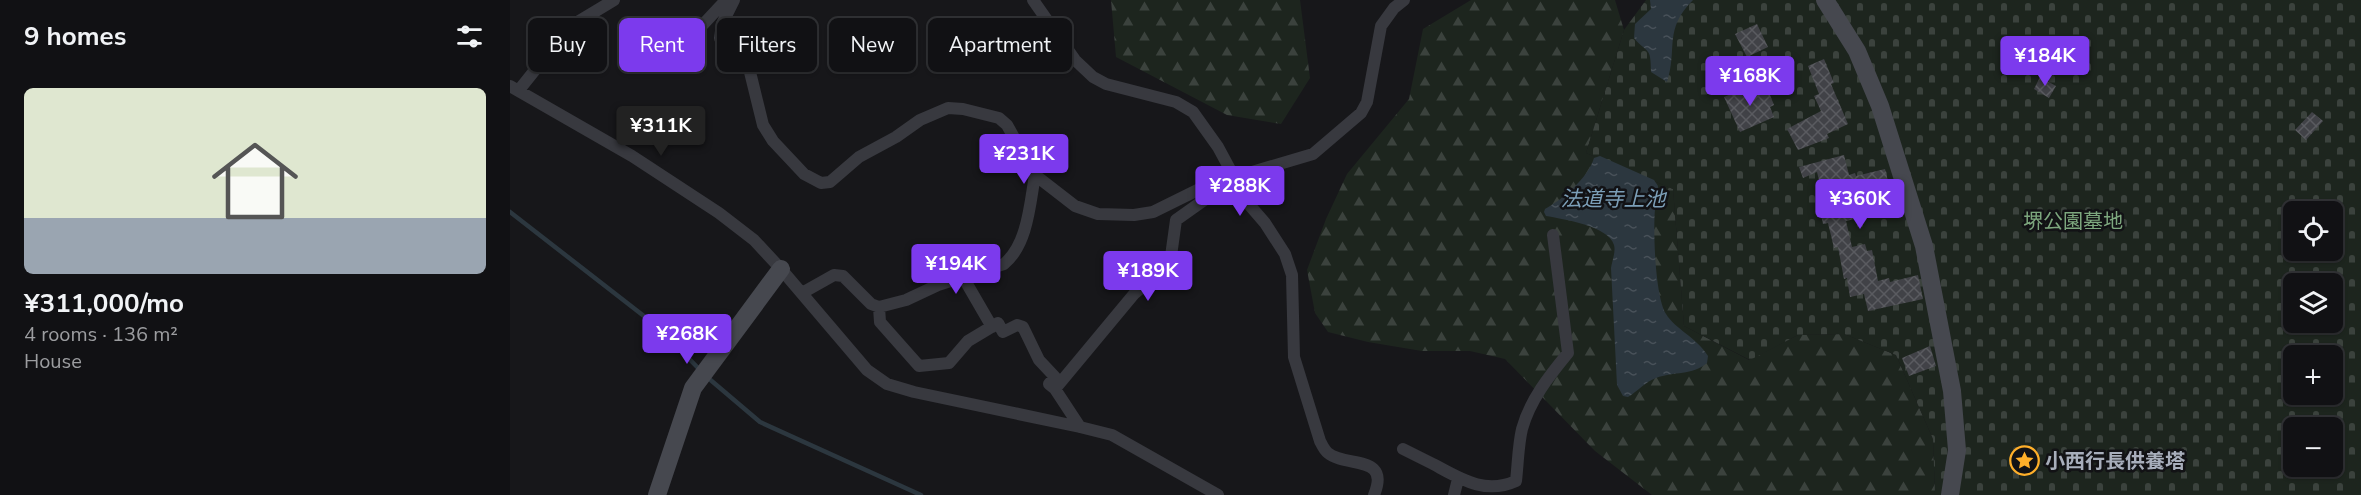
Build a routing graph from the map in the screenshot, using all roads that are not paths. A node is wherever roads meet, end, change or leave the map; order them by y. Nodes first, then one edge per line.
1 (614, 0) edge
2 (726, 0) edge
3 (734, 0) edge
4 (1033, 0) edge
5 (1404, 0) edge
6 (1825, 0) edge
7 (705, 22) edge
8 (515, 88) edge
9 (1035, 175) junction
10 (1232, 177) junction
11 (1553, 235) dead end
12 (781, 269) junction
13 (963, 277) junction
14 (802, 293) junction
15 (879, 307) junction
16 (992, 327) junction
17 (1055, 389) junction
18 (1080, 427) junction
19 (1403, 449) dead end
20 (1458, 479) junction
21 (657, 495) edge
22 (1218, 495) edge
23 (1374, 495) edge
24 (1454, 495) edge
25 (1950, 495) edge

1 - 8 street
2 - 7 street
3 - 9 street
4 - 10 street
5 - 10 street
6 - 25 street
8 - 12 street
9 - 10 street
9 - 13 street
10 - 17 street
10 - 23 street
11 - 20 street
12 - 14 street
12 - 21 street
13 - 15 street
13 - 16 street
14 - 15 street
14 - 18 street
15 - 16 street
16 - 17 street
17 - 18 street
18 - 22 street
19 - 20 street
20 - 24 street

